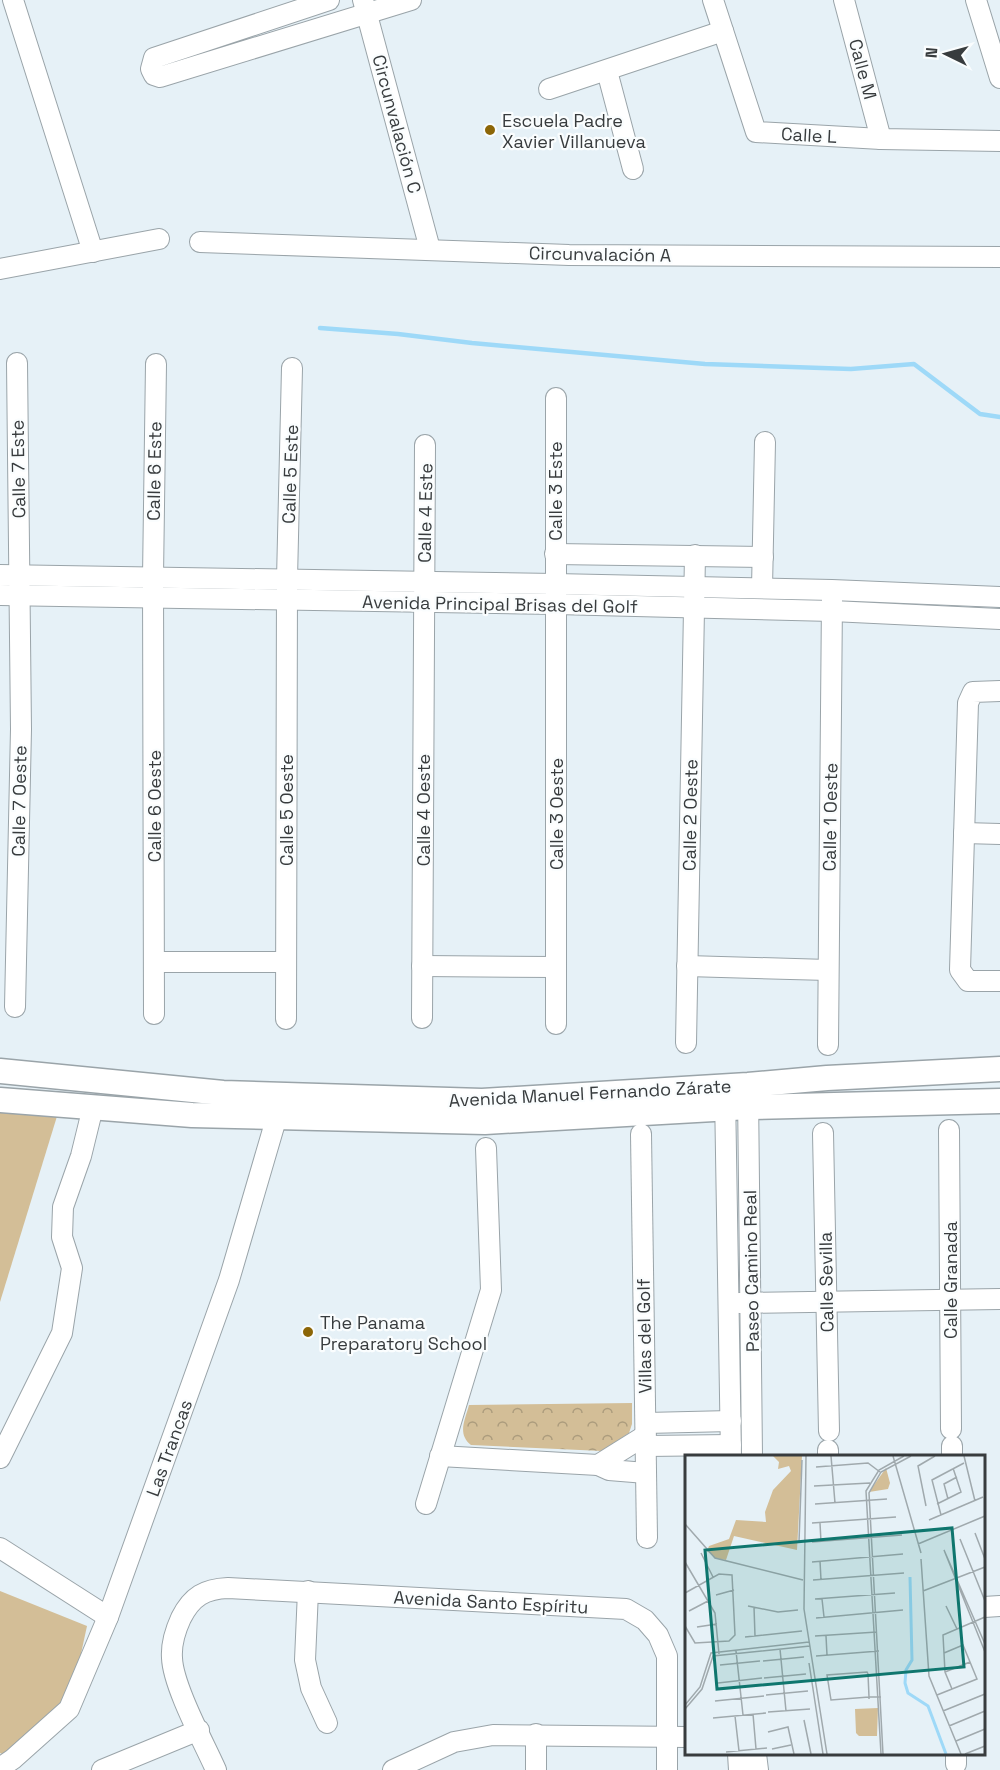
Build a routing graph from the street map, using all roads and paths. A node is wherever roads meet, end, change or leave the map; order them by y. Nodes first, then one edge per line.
1 (13, 0) edge
2 (328, 0) edge
3 (411, 0) edge
4 (713, 0) edge
5 (844, 0) edge
6 (976, 0) edge
7 (365, 7) edge
8 (723, 31) junction
9 (607, 70) junction
10 (1000, 78) edge
11 (549, 89) dead end
12 (881, 139) junction
13 (1000, 141) edge
14 (633, 169) dead end
15 (159, 239) dead end
16 (200, 242) dead end
17 (430, 249) junction
18 (93, 252) junction
19 (1000, 257) edge
20 (0, 269) edge
21 (17, 363) dead end
22 (156, 364) dead end
23 (292, 368) dead end
24 (556, 398) dead end
25 (765, 442) dead end
26 (425, 445) dead end
27 (555, 554) junction
28 (695, 555) junction
29 (763, 557) junction
30 (0, 575) edge
31 (20, 575) junction
32 (153, 577) junction
33 (287, 579) junction
34 (424, 581) junction
35 (555, 584) junction
36 (695, 587) junction
37 (762, 588) junction
38 (832, 590) junction
39 (0, 595) edge
40 (20, 595) junction
41 (1000, 597) edge
42 (153, 598) junction
43 (287, 600) junction
44 (424, 602) junction
45 (556, 604) junction
46 (694, 608) junction
47 (832, 611) junction
48 (1000, 619) edge
49 (1000, 690) edge
50 (964, 833) junction
51 (1000, 834) edge
52 (8, 938) edge
53 (154, 962) junction
54 (286, 962) junction
55 (422, 966) junction
56 (687, 966) junction
57 (556, 967) junction
58 (828, 970) junction
59 (1000, 981) edge
60 (15, 1006) dead end
61 (154, 1014) dead end
62 (422, 1018) dead end
63 (286, 1019) dead end
64 (556, 1024) dead end
65 (686, 1042) dead end
66 (828, 1045) dead end
67 (1000, 1069) edge
68 (0, 1071) edge
69 (737, 1097) junction
70 (0, 1100) edge
71 (1000, 1101) edge
72 (277, 1105) junction
73 (93, 1107) junction
74 (949, 1130) dead end
75 (824, 1133) dead end
76 (641, 1134) dead end
77 (486, 1148) dead end
78 (1000, 1299) edge
79 (950, 1300) junction
80 (826, 1301) junction
81 (751, 1302) junction
82 (728, 1304) junction
83 (731, 1422) junction
84 (646, 1435) junction
85 (952, 1444) edge
86 (829, 1446) edge
87 (731, 1451) edge
88 (752, 1455) edge
89 (440, 1456) junction
90 (0, 1458) edge
91 (598, 1465) junction
92 (646, 1473) junction
93 (426, 1504) dead end
94 (647, 1538) dead end
95 (0, 1548) edge
96 (308, 1591) junction
97 (1000, 1606) edge
98 (985, 1607) edge
99 (108, 1617) junction
100 (327, 1723) dead end
101 (199, 1730) junction
102 (536, 1734) junction
103 (677, 1737) edge
104 (738, 1755) edge
105 (756, 1755) edge
106 (0, 1768) edge
107 (102, 1770) edge
108 (216, 1770) edge
109 (393, 1770) edge
110 (536, 1770) edge
111 (667, 1770) edge
112 (739, 1770) edge
113 (758, 1770) edge

1 - 18 street
2 - 7 street
3 - 7 street
4 - 8 street, Calle L
5 - 12 street, Calle M
6 - 10 street
7 - 17 street, Circunvalación C
8 - 9 street
8 - 12 street, Calle L
9 - 11 street
9 - 14 street
12 - 13 street, Calle L
15 - 18 street
16 - 17 street, Circunvalación A
17 - 19 street, Circunvalación A
18 - 20 street
21 - 31 street, Calle 7 Este
22 - 32 street, Calle 6 Este
23 - 33 street, Calle 5 Este
24 - 27 street, Calle 3 Este
25 - 29 street
26 - 34 street, Calle 4 Este
27 - 28 street
27 - 35 street, Calle 3 Este
28 - 29 street
28 - 36 street, Calle 2 Oeste
29 - 37 street
30 - 31 street, Avenida Principal Brisas del Golf
31 - 32 street, Avenida Principal Brisas del Golf
31 - 40 street, Calle 7 Este
32 - 33 street, Avenida Principal Brisas del Golf
32 - 42 street, Calle 6 Este
33 - 34 street, Avenida Principal Brisas del Golf
33 - 43 street, Calle 5 Este
34 - 35 street, Avenida Principal Brisas del Golf
34 - 44 street, Calle 4 Este
35 - 36 street, Avenida Principal Brisas del Golf
35 - 45 street, Calle 3 Este
36 - 37 street, Avenida Principal Brisas del Golf
36 - 46 street, Calle 2 Oeste
37 - 38 street, Avenida Principal Brisas del Golf
38 - 41 street, Avenida Principal Brisas del Golf
38 - 47 street, Calle 1 Oeste
39 - 40 street, Avenida Principal Brisas del Golf
40 - 42 street, Avenida Principal Brisas del Golf
40 - 52 street, Calle 7 Oeste
42 - 43 street, Avenida Principal Brisas del Golf
42 - 53 street, Calle 6 Oeste
43 - 44 street, Avenida Principal Brisas del Golf
43 - 54 street, Calle 5 Oeste
44 - 45 street, Avenida Principal Brisas del Golf
44 - 55 street, Calle 4 Oeste
45 - 46 street, Avenida Principal Brisas del Golf
45 - 57 street, Calle 3 Oeste
46 - 47 street, Avenida Principal Brisas del Golf
46 - 56 street, Calle 2 Oeste
47 - 48 street, Avenida Principal Brisas del Golf
47 - 58 street, Calle 1 Oeste
49 - 50 street
50 - 51 street
50 - 59 street
52 - 60 street, Calle 7 Oeste
53 - 54 street
53 - 61 street, Calle 6 Oeste
54 - 63 street, Calle 5 Oeste
55 - 57 street
55 - 62 street, Calle 4 Oeste
56 - 58 street
56 - 65 street, Calle 2 Oeste
57 - 64 street, Calle 3 Oeste
58 - 66 street, Calle 1 Oeste
67 - 69 main road, Avenida Manuel Fernando Zárate
68 - 72 main road, Avenida Manuel Fernando Zárate
69 - 71 main road, Avenida Manuel Fernando Zárate
69 - 72 main road, Avenida Manuel Fernando Zárate
69 - 81 street, Paseo Camino Real
69 - 82 street, Paseo Camino Real
70 - 73 main road, Avenida Manuel Fernando Zárate
72 - 73 main road, Avenida Manuel Fernando Zárate
72 - 99 street, Las Trancas
73 - 90 street
74 - 79 street, Calle Granada
75 - 80 street, Calle Sevilla
76 - 84 street, Villas del Golf
77 - 89 street
78 - 79 street
79 - 80 street
79 - 85 street, Calle Granada
80 - 81 street
80 - 86 street, Calle Sevilla
81 - 82 street
81 - 88 street, Paseo Camino Real
82 - 83 street, Paseo Camino Real
83 - 84 street
83 - 87 street, Paseo Camino Real
84 - 87 street
84 - 91 street
84 - 92 street, Villas del Golf
89 - 91 street
89 - 93 street
91 - 92 street
92 - 94 street, Villas del Golf
95 - 99 street
96 - 100 street
96 - 101 street, Avenida Santo Espíritu
96 - 103 street, Avenida Santo Espíritu
97 - 98 street
99 - 106 street, Las Trancas
101 - 107 street
101 - 108 street
102 - 103 street
102 - 109 street
102 - 110 street
103 - 111 street, Avenida Santo Espíritu
104 - 112 street
105 - 113 street

